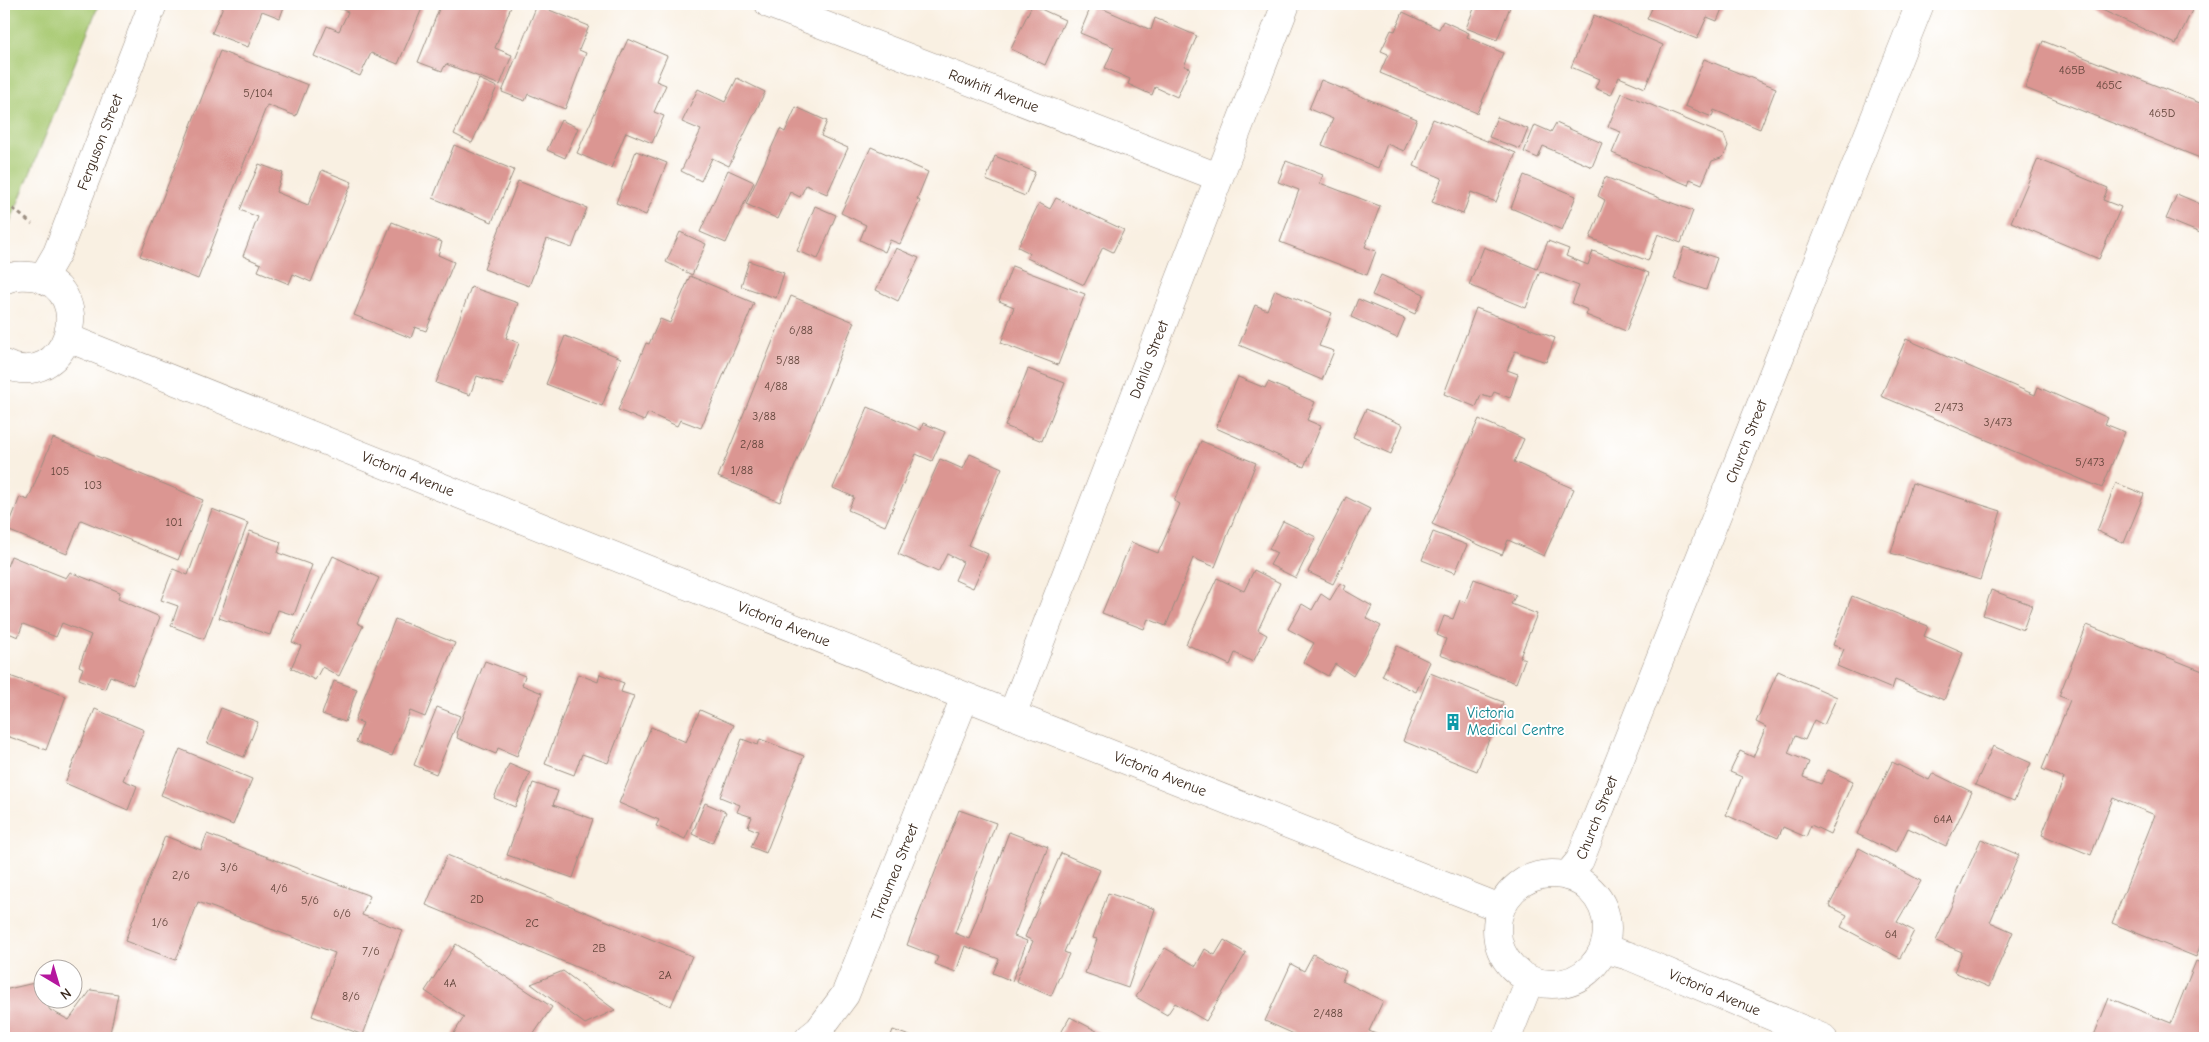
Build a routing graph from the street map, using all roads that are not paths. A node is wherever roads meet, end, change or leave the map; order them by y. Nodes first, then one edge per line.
1 (153, 4) edge
2 (769, 4) edge
3 (1286, 4) edge
4 (1920, 4) edge
5 (1218, 177) junction
6 (42, 278) junction
7 (4, 280) edge
8 (68, 338) junction
9 (4, 367) edge
10 (965, 696) junction
11 (1012, 716) junction
12 (1567, 876) junction
13 (1500, 908) junction
14 (1604, 948) junction
15 (1530, 980) junction
16 (809, 1038) edge
17 (1507, 1038) edge
18 (1823, 1038) edge

1 - 6 street, Ferguson Street
2 - 5 street, Rawhiti Avenue
3 - 5 street, Dahlia Street
4 - 12 street, Church Street
5 - 11 street, Dahlia Street
6 - 7 street
6 - 8 street
8 - 9 street
8 - 10 street, Victoria Avenue
10 - 11 street, Victoria Avenue
10 - 16 street, Tiraumea Street
11 - 13 street, Victoria Avenue
12 - 13 street
12 - 14 street
13 - 15 street
14 - 15 street
14 - 18 street, Victoria Avenue
15 - 17 street

